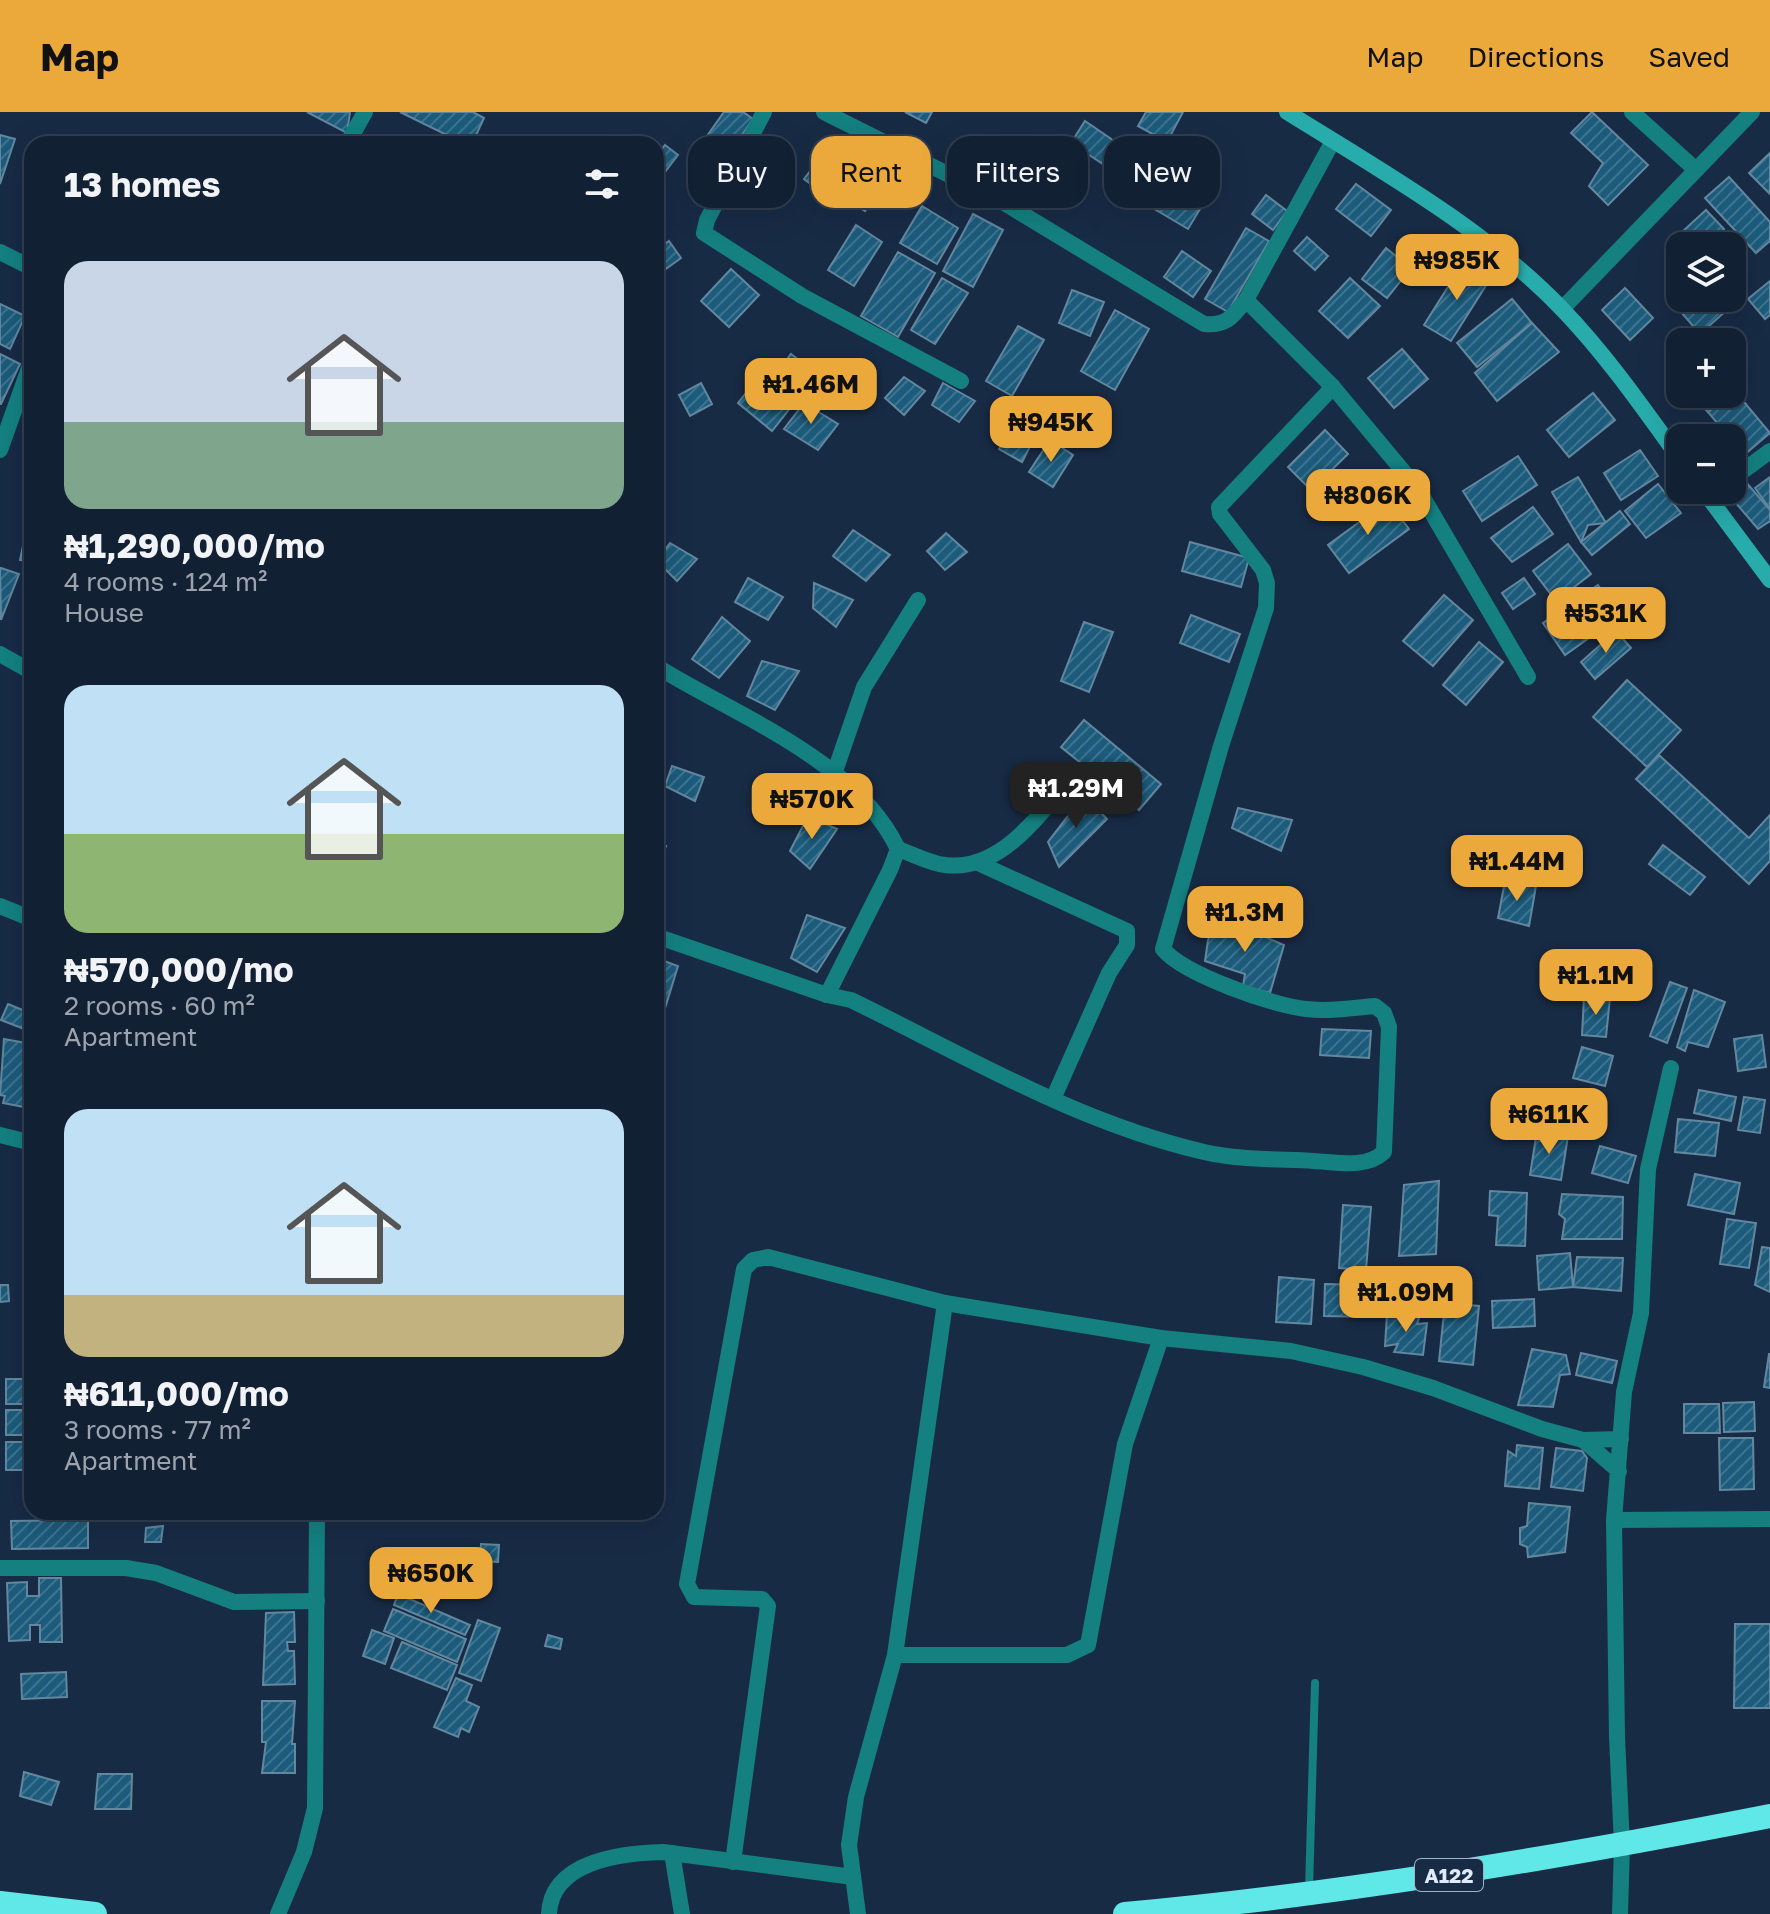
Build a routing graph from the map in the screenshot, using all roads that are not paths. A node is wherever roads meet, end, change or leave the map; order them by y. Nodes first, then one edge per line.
1 (365, 112) edge
2 (764, 112) edge
3 (824, 112) edge
4 (1287, 112) edge
5 (1632, 112) edge
6 (1752, 112) edge
7 (352, 136) edge
8 (1333, 141) junction
9 (1696, 170) junction
10 (0, 252) edge
11 (24, 264) edge
12 (1246, 300) junction
13 (1562, 309) junction
14 (961, 381) dead end
15 (24, 382) edge
16 (1333, 387) junction
17 (1666, 440) edge
18 (0, 450) edge
19 (1770, 451) edge
20 (1746, 469) edge
21 (1717, 504) edge
22 (1770, 580) edge
23 (918, 600) dead end
24 (0, 654) edge
25 (24, 668) edge
26 (664, 670) edge
27 (1528, 677) dead end
28 (834, 774) junction
29 (1067, 781) dead end
30 (898, 849) junction
31 (976, 862) junction
32 (0, 906) edge
33 (24, 916) edge
34 (664, 939) edge
35 (827, 995) junction
36 (1671, 1068) dead end
37 (1053, 1099) junction
38 (0, 1135) edge
39 (24, 1141) edge
40 (945, 1303) junction
41 (1161, 1338) junction
42 (1621, 1439) junction
43 (1583, 1440) junction
44 (1619, 1471) junction
45 (1770, 1519) edge
46 (317, 1520) edge
47 (1614, 1520) junction
48 (0, 1568) edge
49 (317, 1601) junction
50 (895, 1655) junction
51 (1315, 1683) dead end
52 (1770, 1816) edge
53 (1622, 1845) junction
54 (672, 1853) junction
55 (733, 1862) junction
56 (853, 1877) junction
57 (1309, 1894) junction
58 (0, 1903) edge
59 (1248, 1908) edge
60 (95, 1914) edge
61 (278, 1914) edge
62 (549, 1914) edge
63 (682, 1914) edge
64 (858, 1914) edge
65 (1125, 1914) edge
66 (1620, 1914) edge

1 - 7 street
2 - 14 street
3 - 12 street
4 - 8 street
5 - 9 street
6 - 9 street
8 - 12 street
8 - 13 street
9 - 13 street
10 - 11 street
12 - 16 street
13 - 17 street
15 - 18 street
16 - 27 street
16 - 37 street
19 - 20 street
21 - 22 street
23 - 28 street
24 - 25 street
26 - 28 street
28 - 30 street
29 - 31 street
30 - 31 street
30 - 35 street
31 - 37 street
32 - 33 street
34 - 35 street
35 - 37 street
36 - 42 street
38 - 39 street
40 - 41 street
40 - 50 street
40 - 55 street
41 - 43 street
41 - 50 street
42 - 43 street
42 - 44 street
43 - 44 street
44 - 47 street
45 - 47 street
46 - 49 street
47 - 53 street
48 - 49 street
49 - 61 street
50 - 56 street
51 - 57 lane
52 - 53 highway, A122
53 - 57 highway, A122
53 - 66 street
54 - 55 street
54 - 62 street
54 - 63 street
55 - 56 street
56 - 64 street
57 - 59 highway, A122
58 - 60 highway
59 - 65 highway, A122

